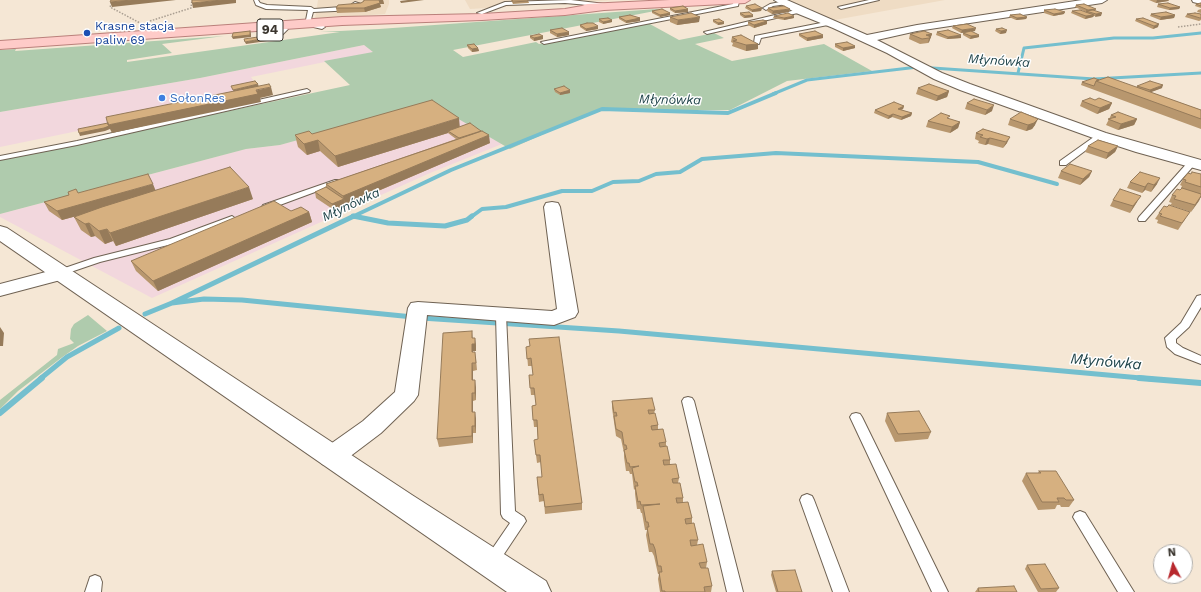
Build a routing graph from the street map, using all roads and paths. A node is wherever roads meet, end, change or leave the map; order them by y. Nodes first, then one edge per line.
1 (192, 0) edge
2 (256, 0) edge
3 (568, 0) edge
4 (709, 0) edge
5 (740, 0) edge
6 (877, 0) edge
7 (1102, 0) edge
8 (1197, 0) edge
9 (113, 1) edge
10 (120, 1) edge
11 (1201, 1) edge
12 (312, 2) dead end
13 (335, 2) dead end
14 (355, 2) edge
15 (782, 2) edge
16 (617, 6) junction
17 (601, 7) junction
18 (842, 7) dead end
19 (766, 8) dead end
20 (311, 10) junction
21 (498, 10) junction
22 (800, 11) junction
23 (527, 14) junction
24 (422, 19) junction
25 (397, 20) junction
26 (149, 21) dead end
27 (829, 23) junction
28 (307, 24) junction
29 (1201, 24) edge
30 (137, 25) dead end
31 (322, 27) junction
32 (1178, 27) dead end
33 (285, 29) junction
34 (219, 31) junction
35 (759, 31) dead end
36 (707, 32) dead end
37 (260, 38) edge
38 (866, 39) junction
39 (544, 42) dead end
40 (757, 43) edge
41 (0, 45) edge
42 (307, 92) dead end
43 (1100, 136) junction
44 (0, 158) edge
45 (1063, 163) dead end
46 (1196, 164) edge
47 (346, 179) edge
48 (552, 207) dead end
49 (259, 210) edge
50 (238, 218) edge
51 (1142, 219) dead end
52 (0, 232) edge
53 (60, 273) junction
54 (0, 290) edge
55 (1201, 298) edge
56 (501, 323) junction
57 (1201, 360) edge
58 (688, 401) dead end
59 (856, 417) dead end
60 (331, 457) junction
61 (807, 500) dead end
62 (1080, 517) dead end
63 (490, 563) junction
64 (534, 592) edge
65 (735, 592) edge
66 (841, 592) edge
67 (940, 592) edge
68 (1126, 592) edge

1 - 26 path
2 - 20 lane
3 - 16 lane
3 - 21 lane
4 - 5 main road, 94
4 - 16 main road, 94
5 - 39 lane
6 - 18 lane
7 - 38 street
8 - 11 street
9 - 10 path
9 - 30 path
12 - 20 lane
13 - 14 lane
14 - 20 lane
15 - 19 lane
15 - 22 street
16 - 17 main road, 94
17 - 21 main road, 94
17 - 23 main road, 94
20 - 28 lane
21 - 23 lane
21 - 24 main road, 94
22 - 27 street
22 - 36 lane
23 - 24 main road, 94
24 - 25 main road, 94
25 - 28 main road, 94
25 - 31 main road, 94
27 - 35 lane
27 - 38 street
27 - 40 lane
28 - 31 lane
28 - 34 main road, 94
29 - 32 path
31 - 33 main road, 94
33 - 34 main road, 94
33 - 37 lane
34 - 41 main road, 94
38 - 43 street
42 - 44 lane
43 - 45 lane
43 - 46 street
46 - 51 lane
47 - 49 lane
48 - 56 street
50 - 53 lane
52 - 53 street
53 - 54 street
53 - 60 street
55 - 57 lane
56 - 60 street
56 - 63 lane
58 - 65 lane
59 - 67 lane
60 - 63 street
61 - 66 lane
62 - 68 lane
63 - 64 street

